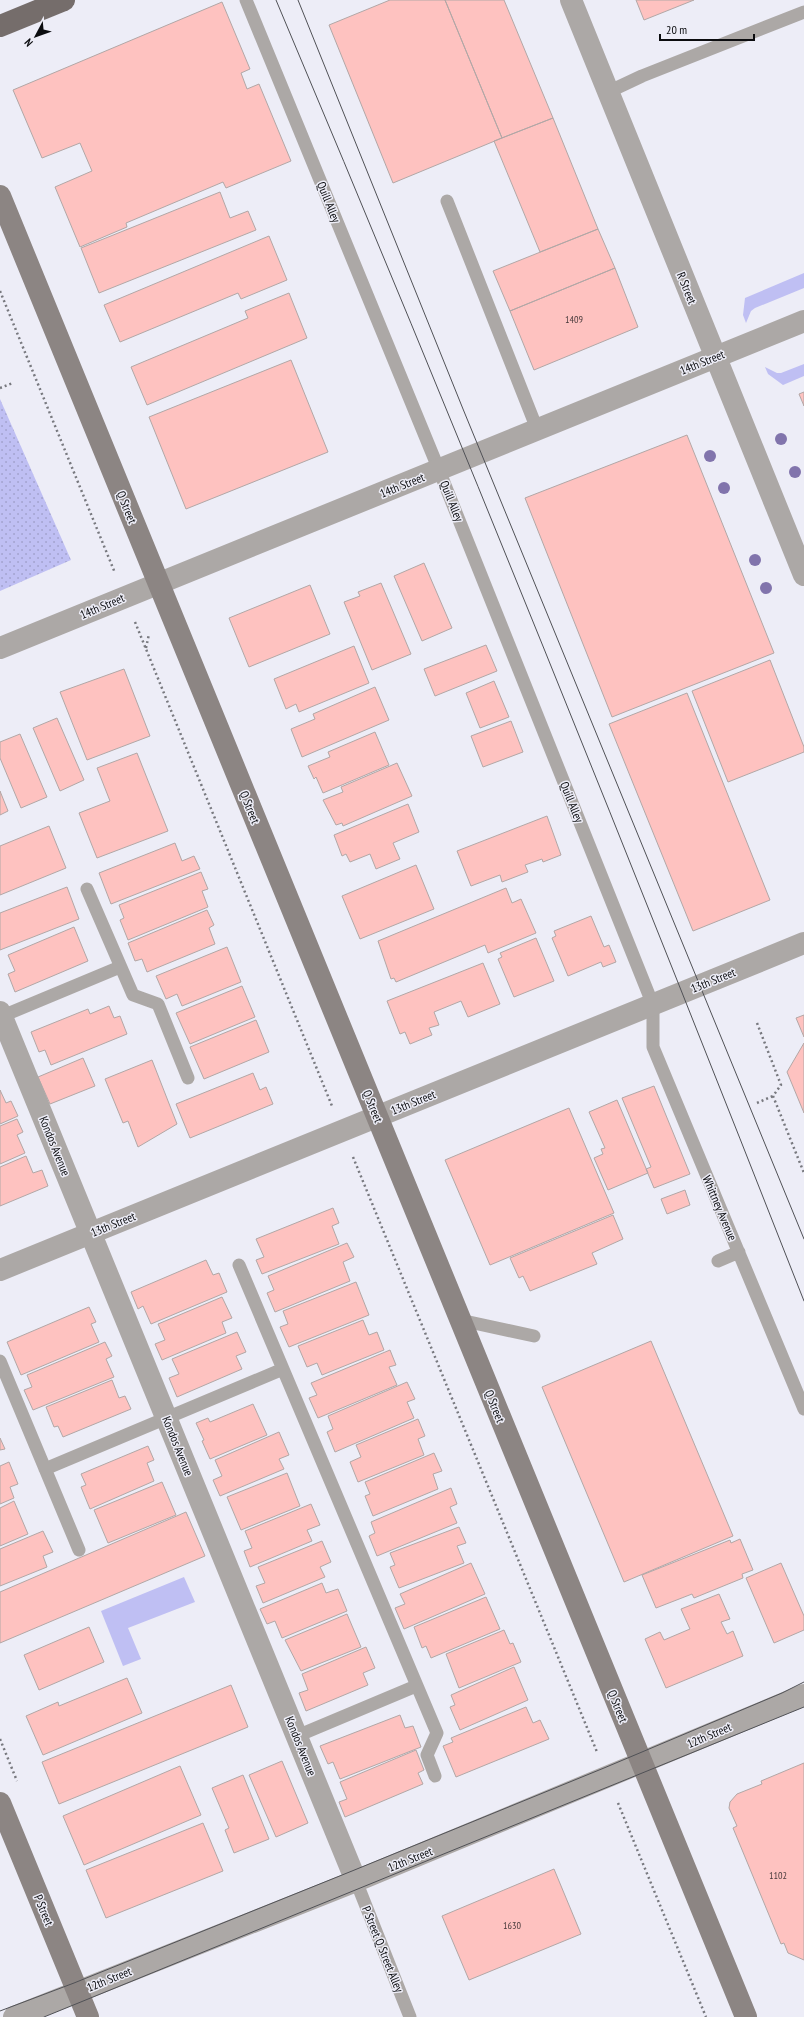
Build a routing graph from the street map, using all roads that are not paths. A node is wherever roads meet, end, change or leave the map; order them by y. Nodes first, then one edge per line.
1 (64, 0) edge
2 (246, 0) edge
3 (571, 0) edge
4 (804, 12) edge
5 (0, 26) edge
6 (608, 92) junction
7 (0, 196) edge
8 (447, 201) dead end
9 (804, 321) edge
10 (716, 357) junction
11 (537, 430) junction
12 (439, 470) junction
13 (804, 575) edge
14 (159, 584) junction
15 (0, 648) edge
16 (87, 889) dead end
17 (804, 943) edge
18 (120, 967) junction
19 (652, 1005) junction
20 (1, 1015) edge
21 (188, 1078) dead end
22 (377, 1117) junction
23 (91, 1233) junction
24 (739, 1252) junction
25 (718, 1261) dead end
26 (239, 1265) dead end
27 (0, 1270) edge
28 (460, 1320) junction
29 (534, 1336) dead end
30 (0, 1361) edge
31 (283, 1369) junction
32 (804, 1409) edge
33 (166, 1418) junction
34 (46, 1468) junction
35 (79, 1550) dead end
36 (416, 1686) junction
37 (804, 1695) edge
38 (297, 1736) junction
39 (642, 1764) junction
40 (435, 1776) dead end
41 (0, 1803) edge
42 (356, 1881) junction
43 (78, 1992) junction
44 (14, 2017) edge
45 (88, 2017) edge
46 (410, 2017) edge
47 (746, 2017) edge

1 - 5 main road
2 - 12 lane, Quill Alley
3 - 6 street, R Street
4 - 6 lane
6 - 10 street, R Street
7 - 14 main road, Q Street
8 - 11 lane
9 - 10 street, 14th Street
10 - 11 street, 14th Street
10 - 13 street, R Street
11 - 12 street, 14th Street
12 - 14 street, 14th Street
12 - 19 lane, Quill Alley
14 - 15 street, 14th Street
14 - 22 main road, Q Street
16 - 18 lane
17 - 19 street, 13th Street
18 - 20 lane
18 - 21 lane
19 - 22 street, 13th Street
19 - 24 lane, Whittney Avenue
20 - 23 street, Kondos Avenue
22 - 23 street, 13th Street
22 - 28 main road, Q Street
23 - 27 street, 13th Street
23 - 33 street, Kondos Avenue
24 - 25 lane
24 - 32 lane, Whittney Avenue
26 - 31 lane
28 - 29 lane
28 - 39 main road, Q Street
30 - 34 lane
31 - 33 lane
31 - 36 lane
33 - 34 lane
33 - 38 street, Kondos Avenue
34 - 35 lane
36 - 38 lane
36 - 40 lane
37 - 39 street, 12th Street
38 - 42 street, Kondos Avenue
39 - 42 street, 12th Street
39 - 47 main road, Q Street
41 - 43 main road, P Street
42 - 43 street, 12th Street
42 - 46 lane, P Street Q Street Alley
43 - 44 street, 12th Street
43 - 45 main road, P Street

